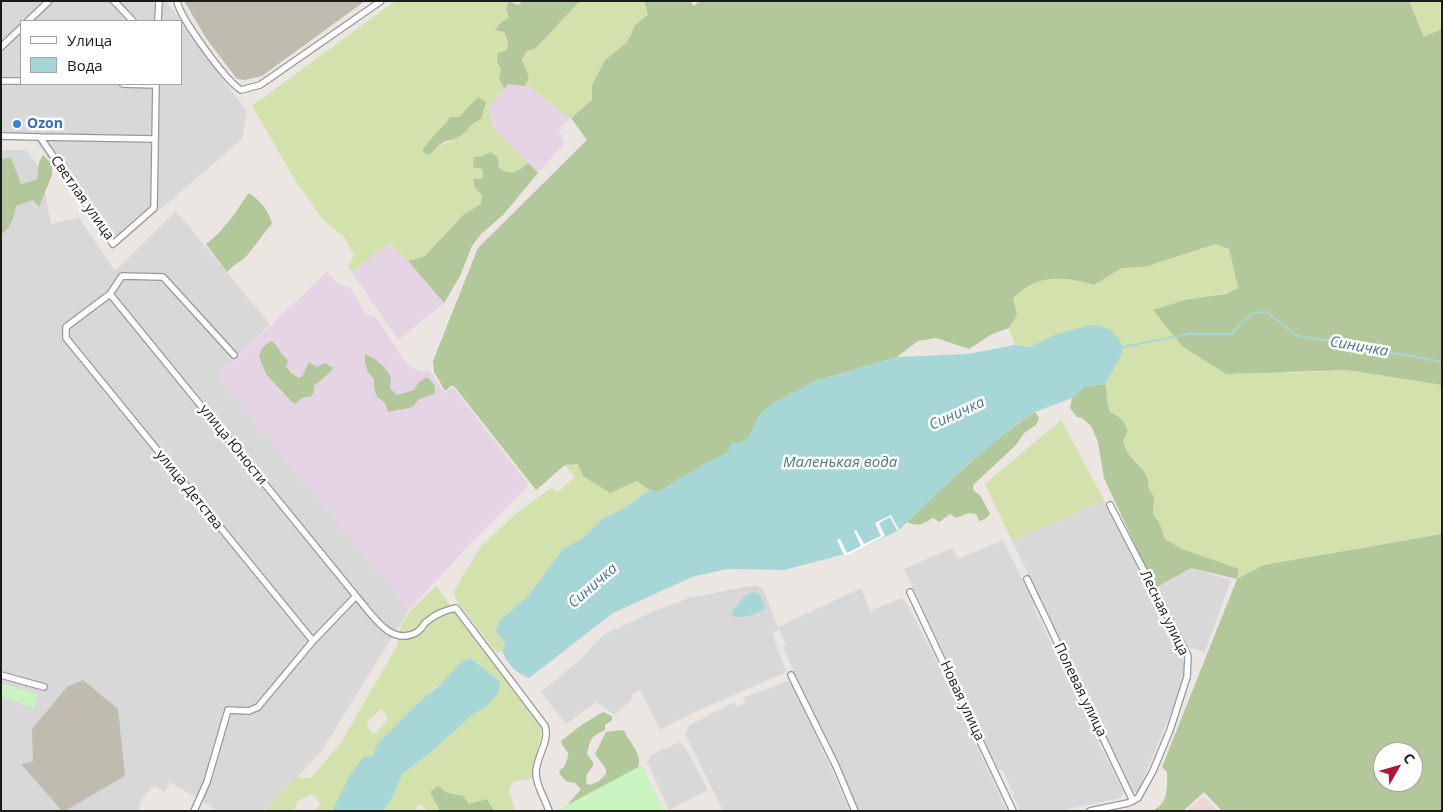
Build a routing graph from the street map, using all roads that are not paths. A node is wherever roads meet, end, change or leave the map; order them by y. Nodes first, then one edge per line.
1 (49, 1) edge
2 (114, 1) edge
3 (159, 1) edge
4 (177, 1) edge
5 (381, 1) edge
6 (29, 20) edge
7 (132, 20) edge
8 (158, 20) edge
9 (20, 29) edge
10 (1, 47) edge
11 (1, 81) edge
12 (20, 81) edge
13 (156, 85) edge
14 (1, 136) edge
15 (40, 137) junction
16 (155, 140) junction
17 (110, 294) junction
18 (234, 355) dead end
19 (1110, 506) dead end
20 (1026, 579) dead end
21 (910, 592) dead end
22 (356, 596) junction
23 (313, 641) junction
24 (1, 675) edge
25 (791, 675) dead end
26 (44, 688) dead end
27 (1130, 802) junction
28 (194, 811) edge
29 (549, 811) edge
30 (855, 811) edge
31 (1013, 811) edge
32 (1090, 811) edge

1 - 6 street
2 - 7 street
3 - 8 street
4 - 5 street
9 - 10 street
11 - 12 street
13 - 16 street, Светлая улица
14 - 15 street
15 - 16 street
15 - 16 street, Светлая улица
17 - 18 street
17 - 22 street, улица Юности
17 - 23 street, улица Детства
19 - 27 street, Лесная улица
20 - 27 street, Полевая улица
21 - 31 street, Новая улица
22 - 23 street
22 - 29 street, улица Юности
23 - 28 street
24 - 26 street
25 - 30 street
27 - 32 street

